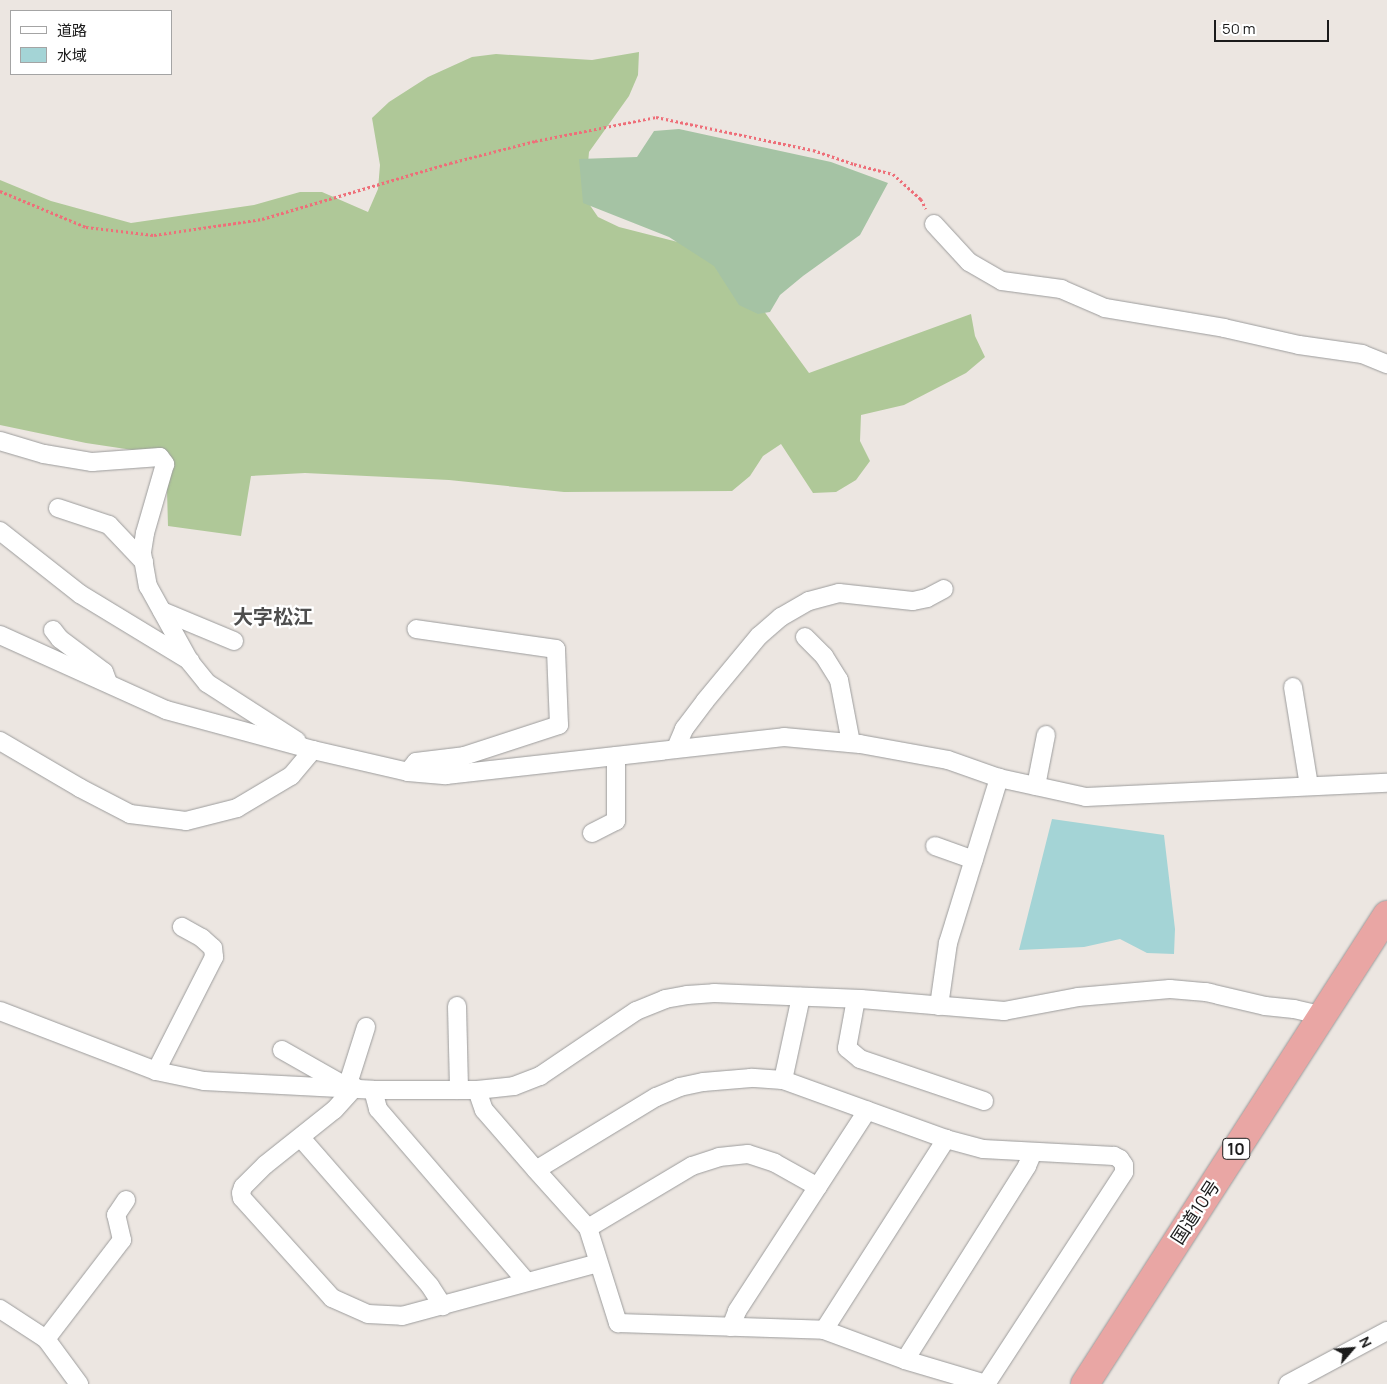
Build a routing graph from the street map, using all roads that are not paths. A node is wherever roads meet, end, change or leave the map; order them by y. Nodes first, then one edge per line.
1 (934, 224) road end
2 (1387, 364) edge
3 (0, 441) edge
4 (58, 508) dead end
5 (0, 532) edge
6 (144, 562) junction
7 (944, 589) dead end
8 (162, 611) junction
9 (416, 629) dead end
10 (53, 630) dead end
11 (0, 635) edge
12 (805, 637) dead end
13 (234, 641) dead end
14 (190, 662) junction
15 (110, 685) junction
16 (1293, 687) dead end
17 (1046, 735) dead end
18 (0, 741) edge
19 (850, 743) junction
20 (676, 748) junction
21 (313, 750) junction
22 (616, 756) junction
23 (408, 772) junction
24 (999, 778) junction
25 (1387, 783) edge
26 (1036, 786) junction
27 (1309, 786) junction
28 (592, 833) dead end
29 (934, 846) dead end
30 (974, 860) junction
31 (1387, 915) edge
32 (182, 927) dead end
33 (801, 997) junction
34 (856, 999) junction
35 (457, 1006) dead end
36 (939, 1006) junction
37 (0, 1011) edge
38 (1321, 1015) junction
39 (366, 1027) dead end
40 (282, 1050) dead end
41 (156, 1071) junction
42 (783, 1080) junction
43 (351, 1087) junction
44 (373, 1090) junction
45 (459, 1090) junction
46 (477, 1090) junction
47 (984, 1101) dead end
48 (866, 1111) junction
49 (301, 1138) junction
50 (946, 1139) junction
51 (1033, 1152) junction
52 (536, 1170) junction
53 (818, 1187) junction
54 (126, 1200) dead end
55 (588, 1228) junction
56 (598, 1263) junction
57 (526, 1281) junction
58 (443, 1306) junction
59 (0, 1309) edge
60 (731, 1327) junction
61 (824, 1330) junction
62 (1387, 1331) edge
63 (46, 1339) junction
64 (905, 1360) junction
65 (79, 1384) edge
66 (1085, 1384) edge
67 (1288, 1384) edge

1 - 2 street
3 - 6 street
4 - 6 street
5 - 14 street
6 - 8 street
7 - 20 street
8 - 13 street
8 - 14 street
9 - 23 street
10 - 15 street
11 - 15 street
12 - 19 street
14 - 21 street
15 - 21 street
16 - 27 street
17 - 26 street
18 - 21 street
19 - 20 street
19 - 24 street
20 - 22 street
21 - 23 street
22 - 23 street
22 - 28 street
24 - 26 street
24 - 30 street
25 - 27 street
26 - 27 street
29 - 30 street
30 - 36 street
31 - 38 highway, 国道10号 / 10
32 - 41 street
33 - 34 street
33 - 42 street
33 - 46 street
34 - 36 street
34 - 47 street
35 - 45 street
36 - 38 street
37 - 41 street
38 - 66 highway, 国道10号 / 10
39 - 43 street
40 - 43 street
41 - 43 street
42 - 48 street
42 - 52 street
43 - 44 street
43 - 49 street
44 - 45 street
44 - 57 street
45 - 46 street
46 - 52 street
48 - 50 street
48 - 53 street
49 - 58 street
49 - 58 street
50 - 51 street
50 - 61 street
51 - 64 street
51 - 64 street
52 - 55 street
53 - 55 street
53 - 60 street
54 - 63 street
55 - 56 street
56 - 57 street
56 - 60 street
57 - 58 street
59 - 63 street
60 - 61 street
61 - 64 street
62 - 67 street
63 - 65 street

